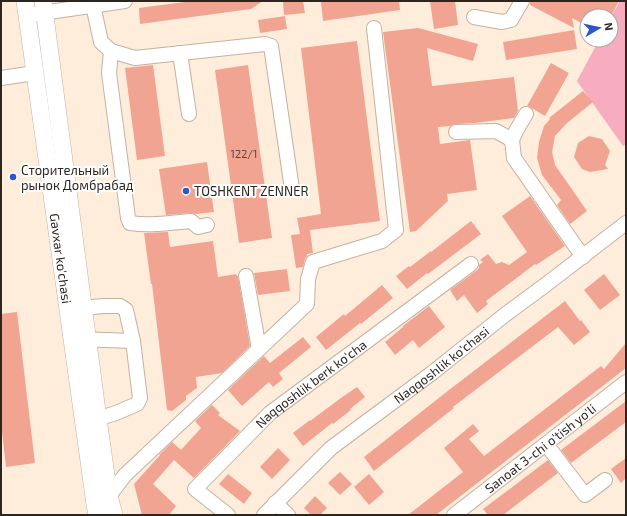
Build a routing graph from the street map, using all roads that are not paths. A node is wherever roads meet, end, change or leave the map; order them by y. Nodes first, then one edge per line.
1 (125, 1) edge
2 (522, 1) edge
3 (93, 6) junction
4 (44, 7) edge
5 (26, 8) edge
6 (474, 17) dead end
7 (374, 28) dead end
8 (111, 51) junction
9 (180, 54) junction
10 (35, 73) junction
11 (1, 78) edge
12 (190, 114) dead end
13 (526, 114) dead end
14 (456, 132) dead end
15 (512, 140) junction
16 (292, 189) dead end
17 (626, 223) edge
18 (207, 225) dead end
19 (583, 257) junction
20 (471, 264) dead end
21 (246, 276) dead end
22 (76, 309) junction
23 (80, 339) junction
24 (133, 341) junction
25 (259, 349) junction
26 (626, 382) edge
27 (91, 422) junction
28 (546, 444) junction
29 (605, 480) dead end
30 (109, 496) junction
31 (275, 503) junction
32 (463, 512) edge
33 (97, 515) edge
34 (114, 515) edge
35 (228, 515) edge
36 (264, 515) edge
37 (288, 515) edge

1 - 3 street
2 - 6 street
3 - 4 street
3 - 8 street
4 - 5 street
4 - 22 main road, Gavxar ko'chasi
5 - 10 main road, Gavxar ko'chasi
7 - 25 street
8 - 9 street
8 - 18 street
9 - 12 street
9 - 16 street
10 - 11 street
10 - 22 main road, Gavxar ko'chasi
13 - 15 street
14 - 15 street
15 - 19 street
17 - 19 street, Naqqoshlik ko'chasi
19 - 31 street, Naqqoshlik ko'chasi
20 - 35 street, Naqqoshlik berk ko'cha
21 - 25 street
22 - 23 main road, Gavxar ko'chasi
22 - 24 street
23 - 24 street
23 - 27 main road, Gavxar ko'chasi
24 - 27 street
25 - 30 street
26 - 28 street, Sanoat 3-chi o'tish yo'li
27 - 30 main road, Gavxar ko'chasi
27 - 33 main road, Gavxar ko'chasi
28 - 29 street
28 - 32 street, Sanoat 3-chi o'tish yo'li
30 - 34 main road, Gavxar ko'chasi
31 - 36 street, Naqqoshlik ko'chasi
31 - 37 street

